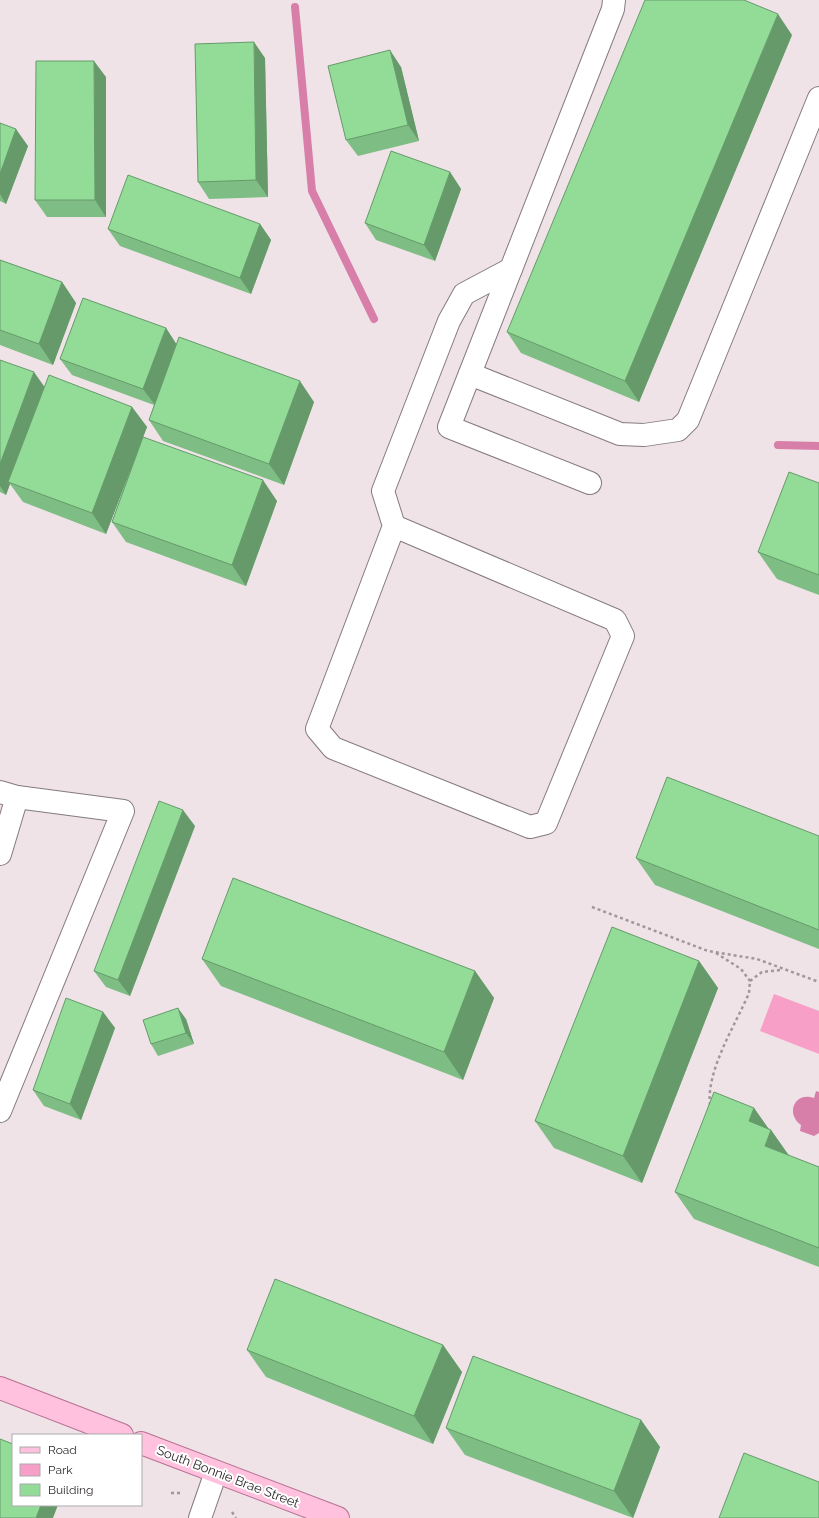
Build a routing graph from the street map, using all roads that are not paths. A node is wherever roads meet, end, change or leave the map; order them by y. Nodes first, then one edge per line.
1 (614, 0) edge
2 (819, 98) edge
3 (511, 269) junction
4 (470, 374) junction
5 (590, 483) dead end
6 (394, 526) junction
7 (8, 794) edge
8 (0, 854) edge
9 (7, 1074) edge
10 (0, 1111) edge
11 (0, 1388) edge
12 (119, 1434) edge
13 (142, 1442) edge
14 (216, 1472) junction
15 (200, 1518) edge
16 (338, 1518) edge

1 - 3 street
2 - 4 street
3 - 4 street
3 - 6 street
4 - 5 street
6 - 6 street
7 - 8 street
7 - 9 street
9 - 10 street
11 - 12 main road
13 - 14 main road, South Bonnie Brae Street
14 - 15 street
14 - 16 main road, South Bonnie Brae Street

